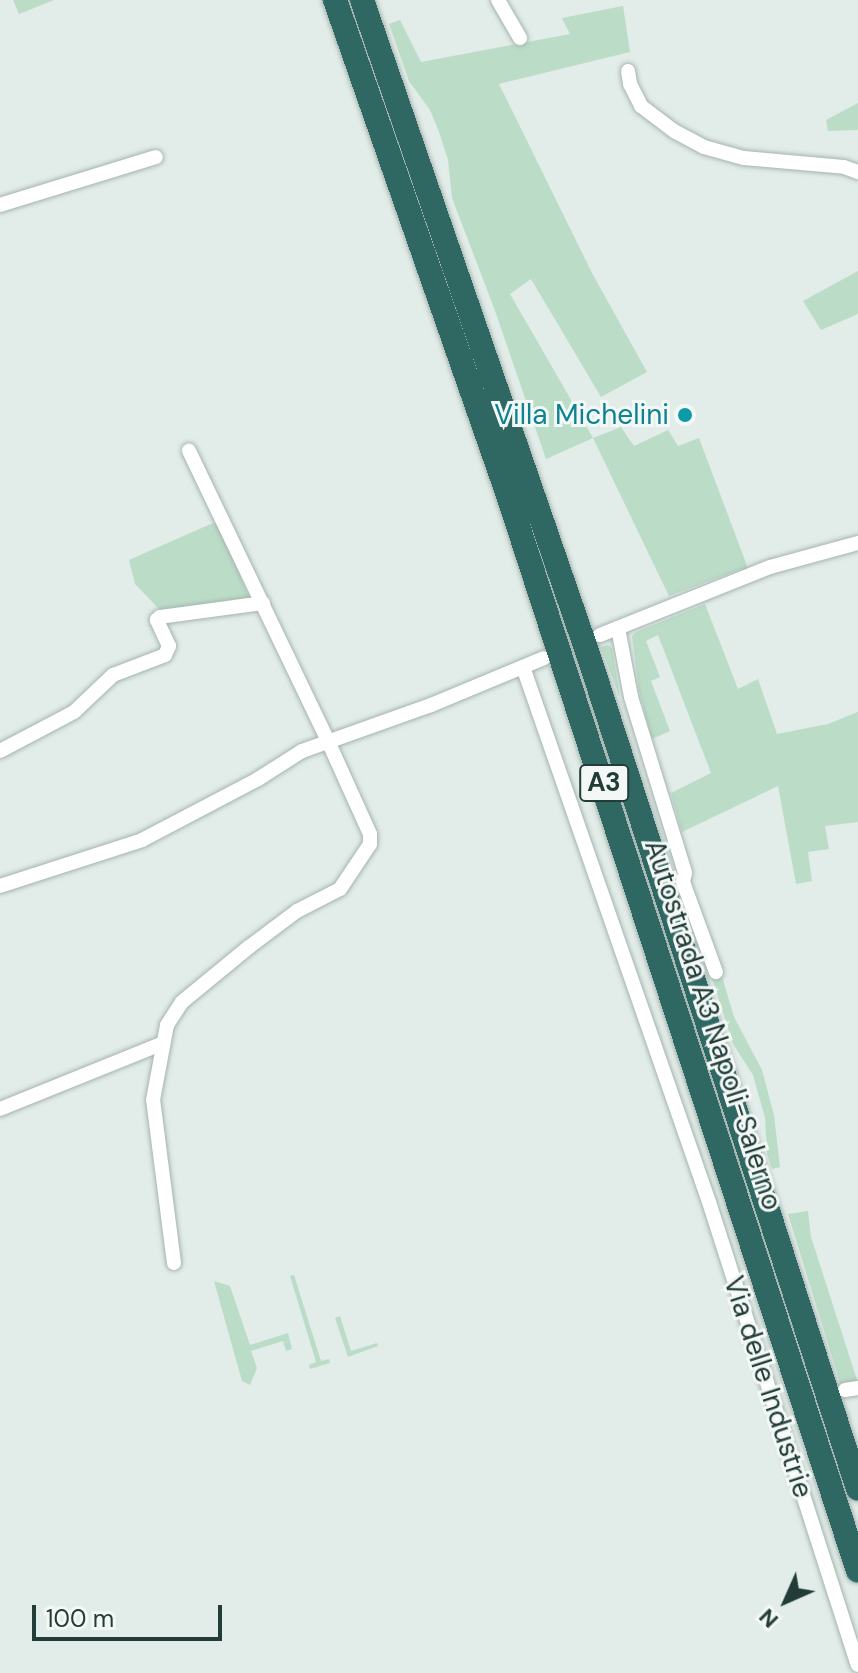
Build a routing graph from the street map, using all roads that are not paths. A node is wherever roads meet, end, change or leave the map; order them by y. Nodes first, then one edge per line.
1 (335, 0) edge
2 (362, 0) edge
3 (498, 0) edge
4 (520, 38) dead end
5 (628, 71) dead end
6 (156, 157) dead end
7 (858, 172) edge
8 (0, 205) edge
9 (189, 451) dead end
10 (858, 543) edge
11 (263, 603) junction
12 (618, 628) junction
13 (600, 635) dead end
14 (544, 658) dead end
15 (523, 667) junction
16 (328, 741) junction
17 (0, 751) edge
18 (0, 886) edge
19 (716, 972) dead end
20 (163, 1043) junction
21 (0, 1109) edge
22 (174, 1263) dead end
23 (858, 1489) edge
24 (858, 1571) edge
25 (858, 1665) edge

1 - 24 highway, Autostrada A3 Napoli-Salerno / A3
2 - 23 highway, Autostrada A3 Napoli-Salerno / A3
3 - 4 street
5 - 7 street
6 - 8 street
9 - 11 street
10 - 12 street
11 - 16 street
11 - 17 street
12 - 13 street
12 - 19 street
14 - 15 street
15 - 16 street
15 - 25 street, Via delle Industrie
16 - 18 street
16 - 20 street
20 - 21 street
20 - 22 street

